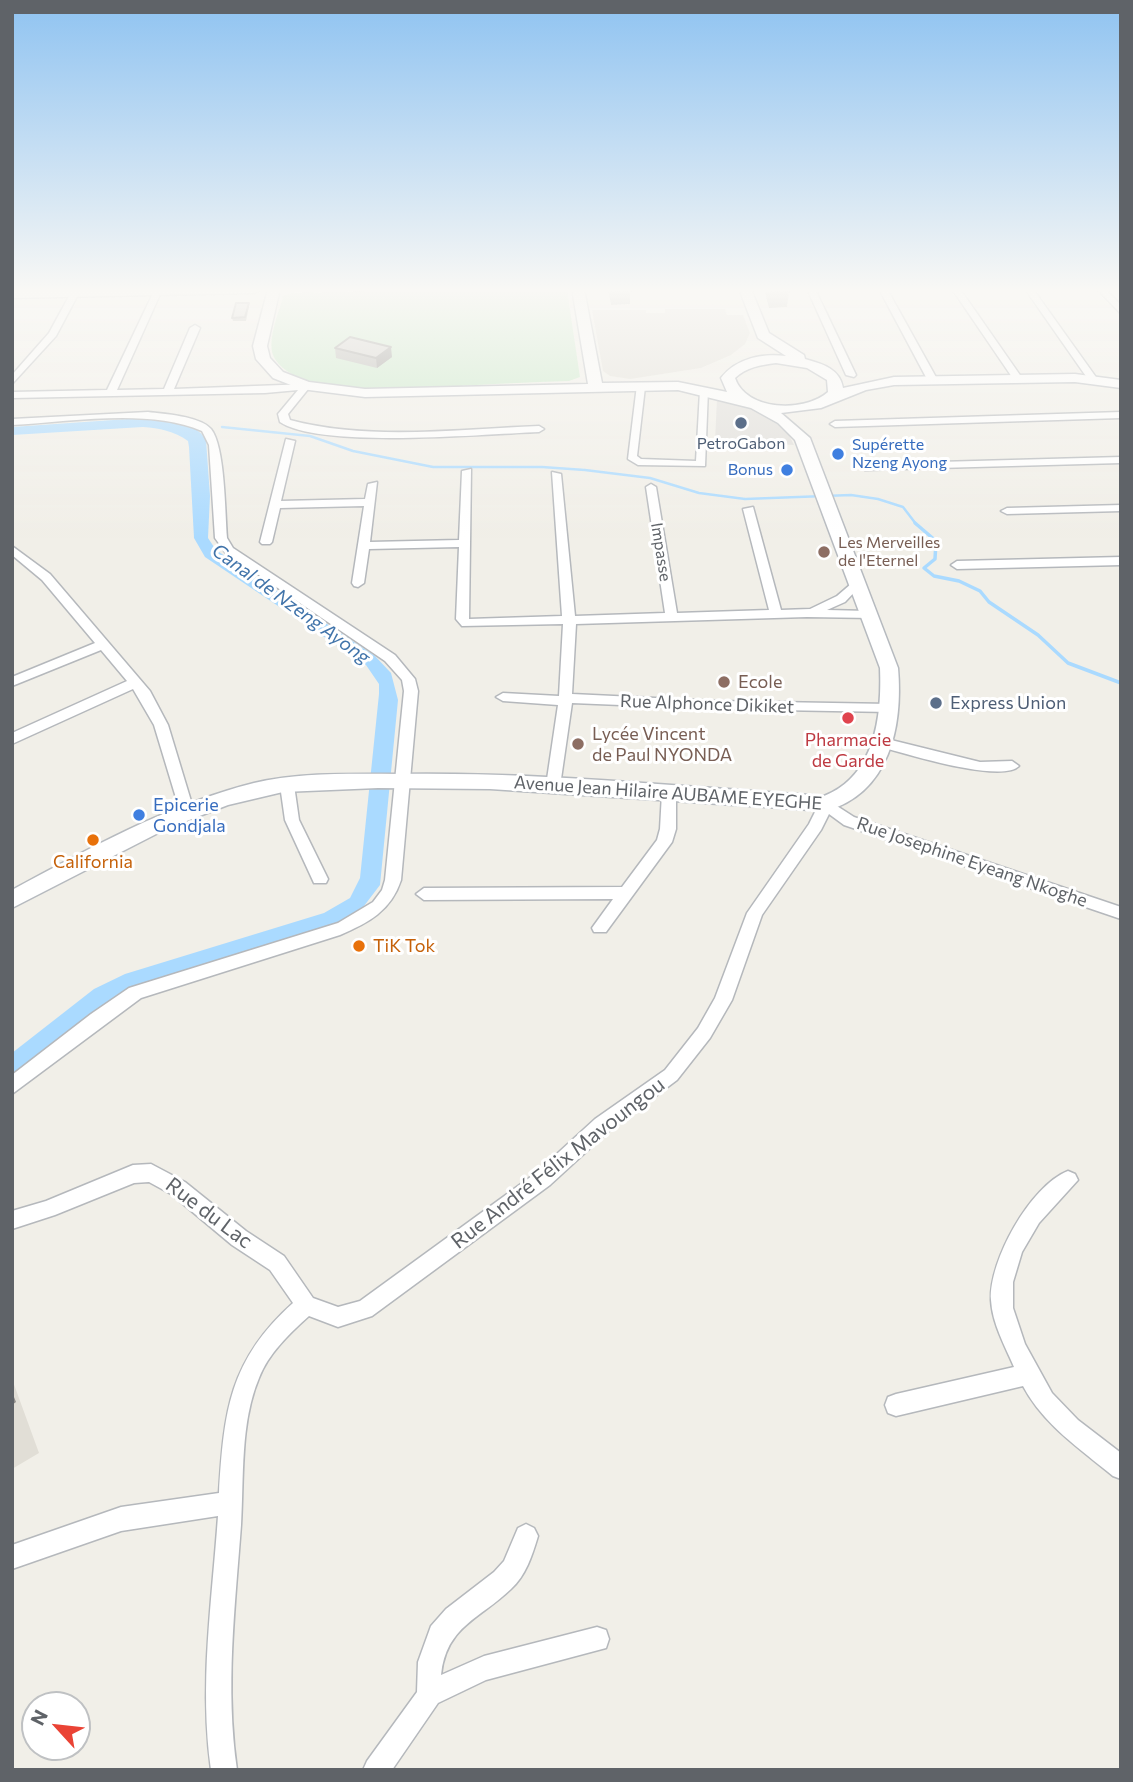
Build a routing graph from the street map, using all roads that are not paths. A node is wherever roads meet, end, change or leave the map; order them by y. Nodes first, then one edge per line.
1 (121, 372) edge
2 (176, 372) edge
3 (275, 372) edge
4 (593, 372) edge
5 (722, 372) edge
6 (734, 372) edge
7 (822, 372) edge
8 (839, 372) edge
9 (850, 372) edge
10 (928, 372) edge
11 (1013, 372) edge
12 (1087, 372) edge
13 (851, 375) junction
14 (1017, 378) junction
15 (932, 379) junction
16 (1093, 380) junction
17 (894, 381) junction
18 (1121, 384) edge
19 (306, 386) junction
20 (678, 386) junction
21 (640, 387) junction
22 (596, 388) junction
23 (168, 391) junction
24 (705, 391) junction
25 (111, 393) junction
26 (12, 395) edge
27 (828, 399) junction
28 (749, 402) junction
29 (1121, 415) edge
30 (12, 422) edge
31 (835, 424) dead end
32 (539, 429) dead end
33 (802, 438) junction
34 (290, 440) dead end
35 (1121, 460) edge
36 (865, 467) dead end
37 (467, 471) dead end
38 (556, 474) dead end
39 (373, 484) dead end
40 (651, 487) dead end
41 (370, 502) junction
42 (276, 505) junction
43 (1121, 508) edge
44 (749, 509) dead end
45 (1007, 511) dead end
46 (266, 542) dead end
47 (465, 543) junction
48 (364, 546) junction
49 (12, 549) edge
50 (1121, 561) edge
51 (957, 565) dead end
52 (858, 582) junction
53 (358, 583) dead end
54 (807, 613) junction
55 (776, 615) junction
56 (869, 615) junction
57 (672, 618) junction
58 (570, 621) junction
59 (102, 645) junction
60 (12, 682) edge
61 (135, 683) junction
62 (503, 697) dead end
63 (565, 699) junction
64 (890, 708) junction
65 (12, 739) edge
66 (883, 743) junction
67 (1012, 766) dead end
68 (399, 781) junction
69 (288, 785) junction
70 (553, 786) junction
71 (669, 793) junction
72 (826, 804) junction
73 (187, 810) junction
74 (320, 878) dead end
75 (627, 893) junction
76 (424, 894) dead end
77 (12, 900) edge
78 (1121, 913) edge
79 (600, 928) dead end
80 (12, 1086) edge
81 (1068, 1180) dead end
82 (12, 1220) edge
83 (306, 1305) junction
84 (1028, 1374) junction
85 (896, 1405) dead end
86 (1121, 1468) edge
87 (230, 1503) junction
88 (526, 1536) dead end
89 (12, 1557) edge
90 (597, 1639) dead end
91 (429, 1694) junction
92 (224, 1770) edge
93 (376, 1770) edge

1 - 25 street
2 - 23 street
3 - 19 main road
4 - 22 main road
5 - 20 main road
6 - 28 main road
7 - 27 main road
8 - 13 main road
9 - 13 street
10 - 15 street
11 - 14 street
12 - 16 street
13 - 17 main road
14 - 15 main road
14 - 16 main road
15 - 17 main road
16 - 18 main road
17 - 27 main road
19 - 22 main road
19 - 23 street
19 - 32 street
20 - 21 main road
20 - 24 main road
21 - 22 main road
21 - 24 street
23 - 25 street
24 - 28 main road
25 - 26 street
27 - 28 main road
27 - 33 main road
28 - 33 main road
29 - 31 street
30 - 68 street
33 - 52 main road, Avenue Jean Hilaire AUBAME EYEGHE
34 - 42 street
35 - 36 street
37 - 47 street
38 - 58 street
39 - 41 street
40 - 57 street, Impasse
41 - 42 street
41 - 48 street
42 - 46 street
43 - 45 street
44 - 55 street
47 - 48 street
47 - 58 street
48 - 53 street
49 - 59 street
50 - 51 street
52 - 54 street
52 - 56 main road, Avenue Jean Hilaire AUBAME EYEGHE
54 - 55 street
54 - 56 street
55 - 57 street
56 - 64 main road, Avenue Jean Hilaire AUBAME EYEGHE
57 - 58 street
58 - 63 street
59 - 60 street
59 - 61 street
61 - 65 street
61 - 73 street
62 - 63 street, Rue Alphonce Dikiket
63 - 64 street, Rue Alphonce Dikiket
63 - 70 street
64 - 66 main road, Avenue Jean Hilaire AUBAME EYEGHE
66 - 67 street
66 - 72 main road, Avenue Jean Hilaire AUBAME EYEGHE
68 - 69 main road, Avenue Jean Hilaire AUBAME EYEGHE
68 - 70 main road, Avenue Jean Hilaire AUBAME EYEGHE
68 - 80 street
69 - 73 main road
69 - 74 street
70 - 71 main road, Avenue Jean Hilaire AUBAME EYEGHE
71 - 72 main road, Avenue Jean Hilaire AUBAME EYEGHE
71 - 75 street
72 - 78 street, Rue Josephine Eyeang Nkoghe
72 - 83 street, Rue André Félix Mavoungou
73 - 77 main road
75 - 76 street
75 - 79 street
81 - 84 street
82 - 83 street, Rue du Lac
83 - 87 street
84 - 85 street
84 - 86 street
87 - 89 street
87 - 92 street
88 - 91 street
90 - 91 street
91 - 93 street

